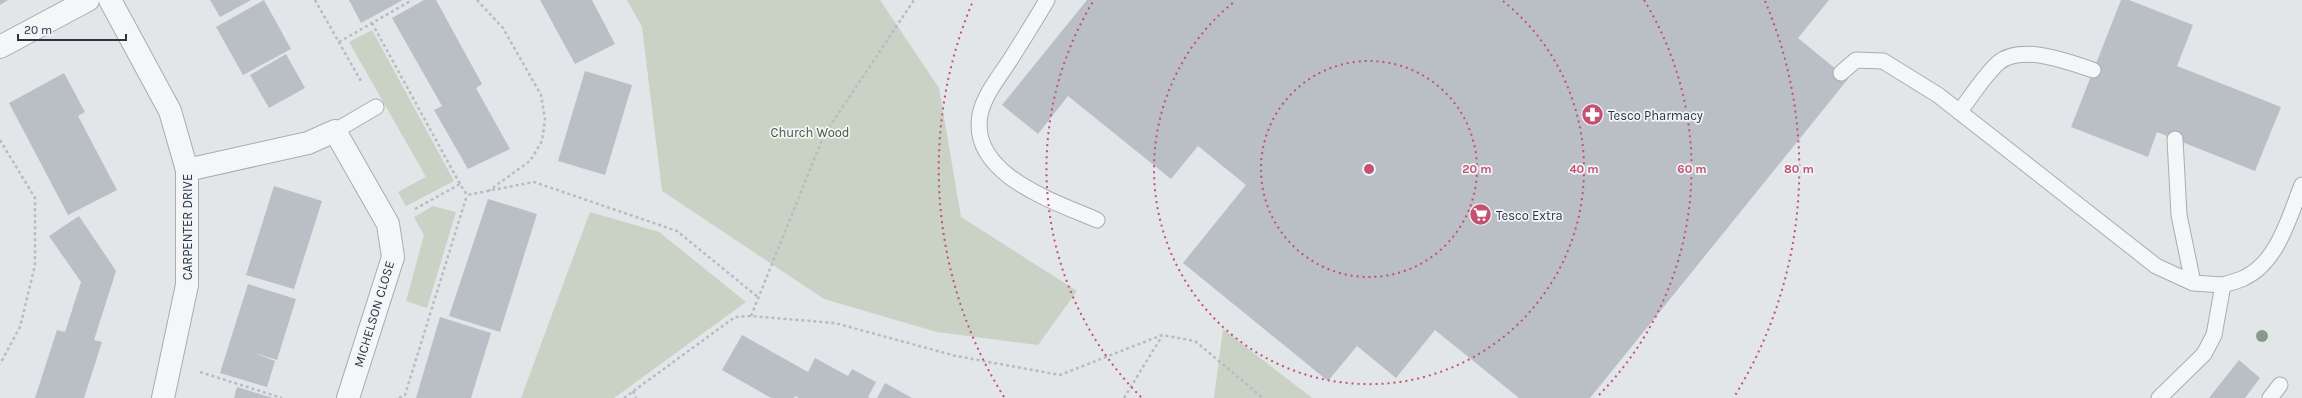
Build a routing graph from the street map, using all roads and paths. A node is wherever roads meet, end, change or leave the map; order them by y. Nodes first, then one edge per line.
1 (88, 0) edge
2 (110, 0) edge
3 (315, 0) edge
4 (412, 0) edge
5 (477, 0) edge
6 (914, 0) edge
7 (1047, 0) edge
8 (372, 23) junction
9 (339, 42) junction
10 (0, 47) edge
11 (2093, 70) dead end
12 (1841, 73) dead end
13 (376, 107) joint
14 (1959, 112) junction
15 (335, 131) junction
16 (2176, 139) dead end
17 (0, 140) edge
18 (187, 170) junction
19 (460, 184) junction
20 (2302, 185) edge
21 (486, 193) junction
22 (467, 195) junction
23 (1097, 220) dead end
24 (388, 224) junction
25 (2193, 283) junction
26 (2223, 285) junction
27 (759, 298) junction
28 (752, 316) junction
29 (1162, 335) junction
30 (171, 363) junction
31 (0, 364) edge
32 (2280, 385) dead end
33 (633, 391) junction
34 (163, 398) edge
35 (282, 398) edge
36 (348, 398) edge
37 (400, 398) edge
38 (624, 398) edge
39 (636, 398) edge
40 (1124, 398) edge
41 (1264, 398) edge
42 (2159, 398) edge
43 (2270, 398) edge

1 - 10 street
2 - 18 street, CARPENTER DRIVE
3 - 9 path
4 - 8 path
5 - 21 path
6 - 27 path
7 - 23 lane
8 - 9 path
8 - 19 path
9 - 13 path
11 - 14 lane
12 - 14 lane
13 - 15 lane
14 - 25 lane
15 - 18 street
15 - 24 street, MICHELSON CLOSE
16 - 25 lane
17 - 31 path
18 - 30 street, CARPENTER DRIVE
19 - 22 path
19 - 24 path
20 - 26 lane
21 - 22 path
21 - 27 path
22 - 37 path
24 - 36 street, MICHELSON CLOSE
25 - 26 lane
26 - 42 lane
27 - 28 path
28 - 29 path
28 - 33 path
29 - 40 path
29 - 41 path
30 - 34 street, CARPENTER DRIVE
30 - 35 path
32 - 43 lane
33 - 38 path
33 - 39 path

